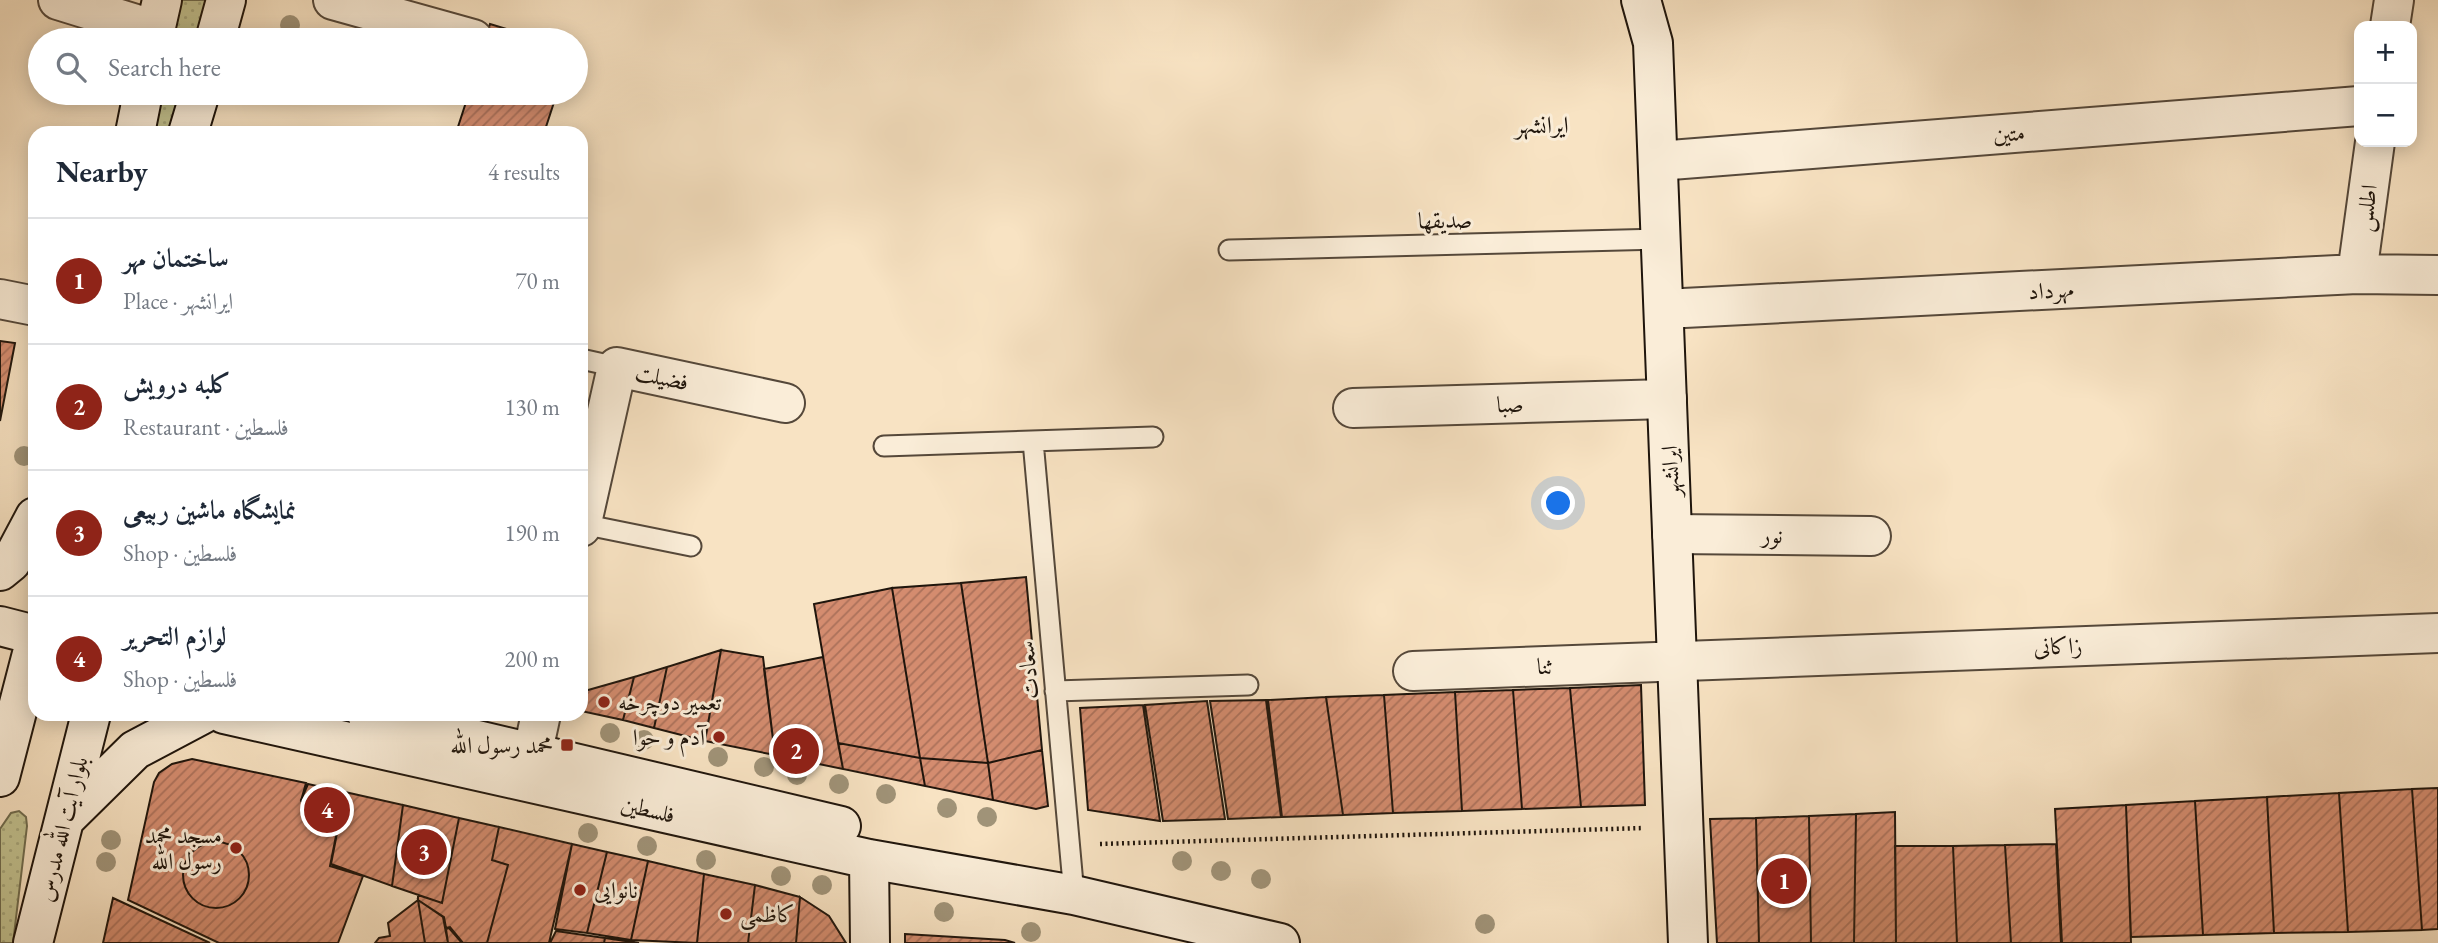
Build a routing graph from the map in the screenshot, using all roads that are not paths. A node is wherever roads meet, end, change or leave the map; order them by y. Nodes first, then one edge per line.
1 (58, 0) edge
2 (226, 0) edge
3 (333, 0) edge
4 (1641, 0) edge
5 (2394, 0) edge
6 (2391, 21) edge
7 (158, 22) edge
8 (220, 28) edge
9 (434, 28) edge
10 (141, 105) edge
11 (152, 105) edge
12 (196, 105) edge
13 (207, 105) edge
14 (2354, 106) edge
15 (136, 126) edge
16 (149, 126) edge
17 (190, 126) edge
18 (203, 126) edge
19 (2374, 147) edge
20 (1658, 161) junction
21 (1661, 239) junction
22 (1229, 250) dead end
23 (2357, 274) junction
24 (2438, 275) edge
25 (0, 299) edge
26 (28, 305) edge
27 (1664, 309) junction
28 (599, 363) edge
29 (1668, 400) junction
30 (785, 403) dead end
31 (1353, 408) dead end
32 (1153, 437) dead end
33 (1033, 441) junction
34 (884, 446) dead end
35 (588, 463) edge
36 (588, 527) edge
37 (28, 530) edge
38 (1672, 534) junction
39 (1871, 536) dead end
40 (691, 546) dead end
41 (0, 571) edge
42 (0, 626) edge
43 (28, 633) edge
44 (2438, 633) edge
45 (1677, 660) junction
46 (1413, 671) dead end
47 (26, 674) edge
48 (1248, 685) dead end
49 (1055, 691) junction
50 (63, 721) edge
51 (89, 721) edge
52 (190, 721) edge
53 (255, 721) edge
54 (398, 721) edge
55 (539, 721) edge
56 (533, 751) junction
57 (0, 777) edge
58 (67, 817) junction
59 (869, 859) junction
60 (1074, 895) junction
61 (12, 943) edge
62 (33, 943) edge
63 (870, 943) edge
64 (1280, 943) edge
65 (1688, 943) edge

1 - 7 street
2 - 8 street
3 - 9 street
4 - 20 street, ایرانشهر
5 - 6 street
10 - 15 street
11 - 16 street
12 - 17 street
13 - 18 street
14 - 20 street, متین
19 - 23 street, اطلس
20 - 21 street, ایرانشهر
21 - 22 lane, صدیقها
21 - 27 street, ایرانشهر
23 - 24 street, مهرداد
23 - 27 street, مهرداد
25 - 26 street
27 - 29 street, ایرانشهر
28 - 30 street, فضیلت
28 - 35 street, فضیلت
29 - 31 street, صبا
29 - 38 street, ایرانشهر
32 - 33 lane
33 - 34 lane
33 - 49 lane, سعادت
36 - 40 lane
37 - 41 street
38 - 39 street, نور
38 - 45 street, ایرانشهر
42 - 43 street
44 - 45 street, زاکانی
45 - 46 street, ثنا
45 - 65 street, ایرانشهر
47 - 57 street
48 - 49 lane
49 - 60 lane, سعادت
50 - 61 street
51 - 58 street, بلوار آیت الله مدرس
52 - 58 street
53 - 59 street, فلسطین
54 - 56 street, فلسطین
55 - 56 street
56 - 60 street, فلسطین
58 - 62 street, بلوار آیت الله مدرس
59 - 60 street, فلسطین
59 - 63 street
60 - 64 street, فلسطین

